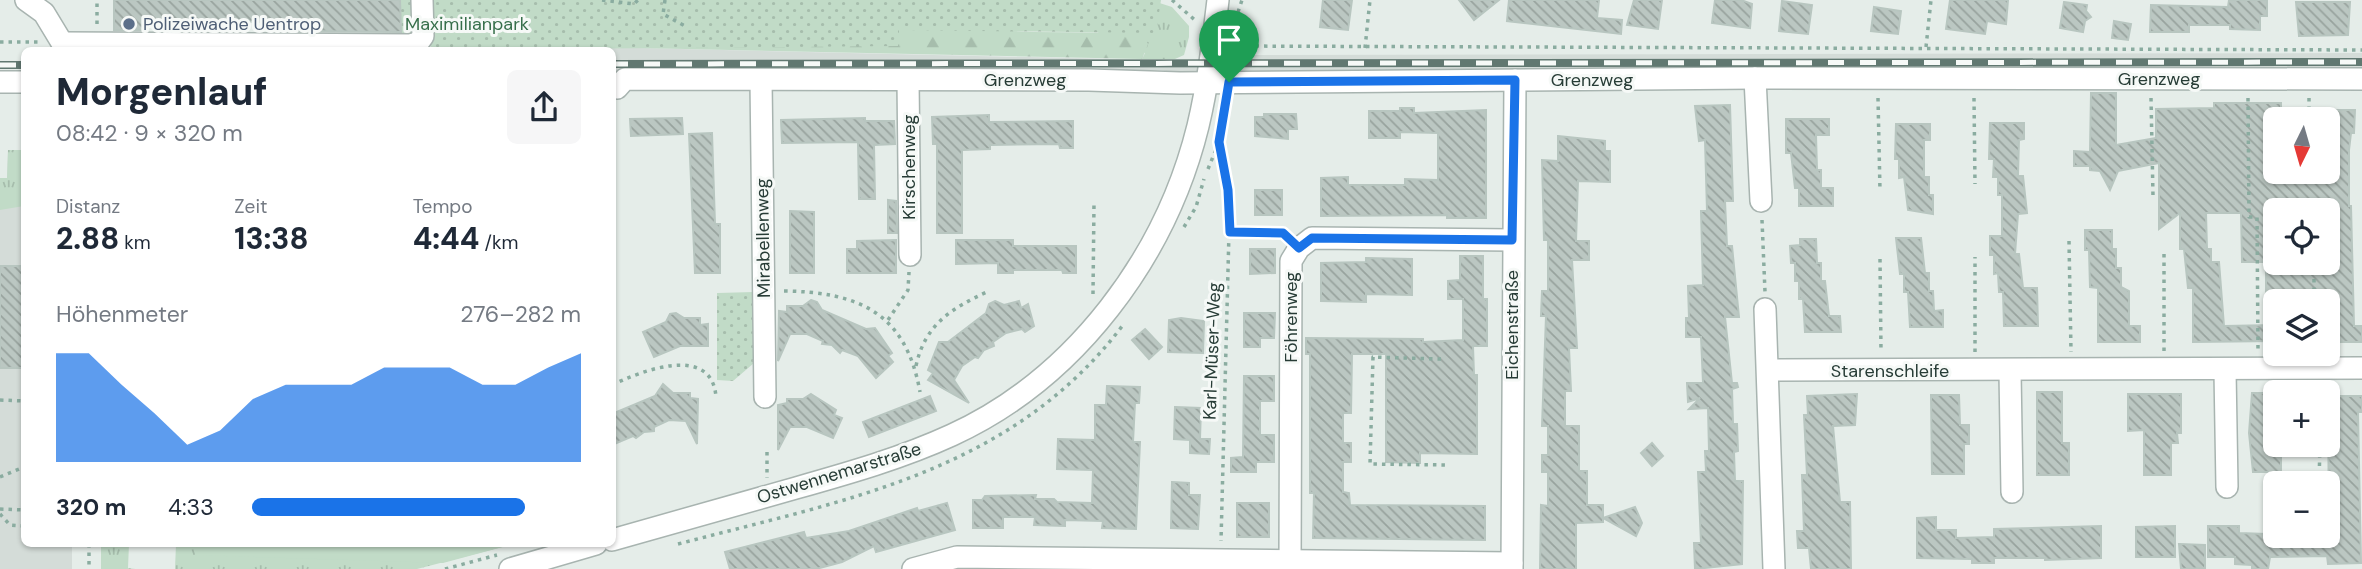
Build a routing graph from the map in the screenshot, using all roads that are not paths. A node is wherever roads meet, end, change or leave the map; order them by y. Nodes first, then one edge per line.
1 (26, 0) edge
2 (422, 0) edge
3 (1218, 0) edge
4 (65, 47) edge
5 (1755, 78) junction
6 (2362, 79) edge
7 (761, 80) junction
8 (908, 80) junction
9 (1515, 80) junction
10 (0, 82) edge
11 (21, 82) edge
12 (1207, 83) junction
13 (617, 89) dead end
14 (1761, 201) road end
15 (1512, 240) junction
16 (910, 255) road end
17 (1765, 309) road end
18 (2362, 368) edge
19 (1769, 370) junction
20 (2225, 370) junction
21 (2010, 372) junction
22 (765, 397) dead end
23 (2227, 487) dead end
24 (2011, 492) dead end
25 (616, 539) edge
26 (581, 547) edge
27 (505, 562) edge
28 (1290, 566) edge
29 (1512, 566) edge
30 (913, 569) edge
31 (1774, 569) edge

1 - 4 street
2 - 4 street
3 - 12 street, Ostwennemarstraße
5 - 6 street, Grenzweg
5 - 9 street, Grenzweg
5 - 14 street
7 - 8 street, Grenzweg
7 - 13 street, Grenzweg
7 - 22 street, Mirabellenweg
8 - 12 street, Grenzweg
8 - 16 street, Kirschenweg
9 - 12 street, Grenzweg
9 - 15 street, Eichenstraße
10 - 11 street
12 - 25 street, Ostwennemarstraße
15 - 28 street, Föhrenweg
15 - 29 street, Eichenstraße
17 - 19 street
18 - 20 street, Starenschleife
19 - 21 street, Starenschleife
19 - 31 street
20 - 21 street, Starenschleife
20 - 23 street
21 - 24 street
26 - 27 street
28 - 29 street
28 - 30 street

